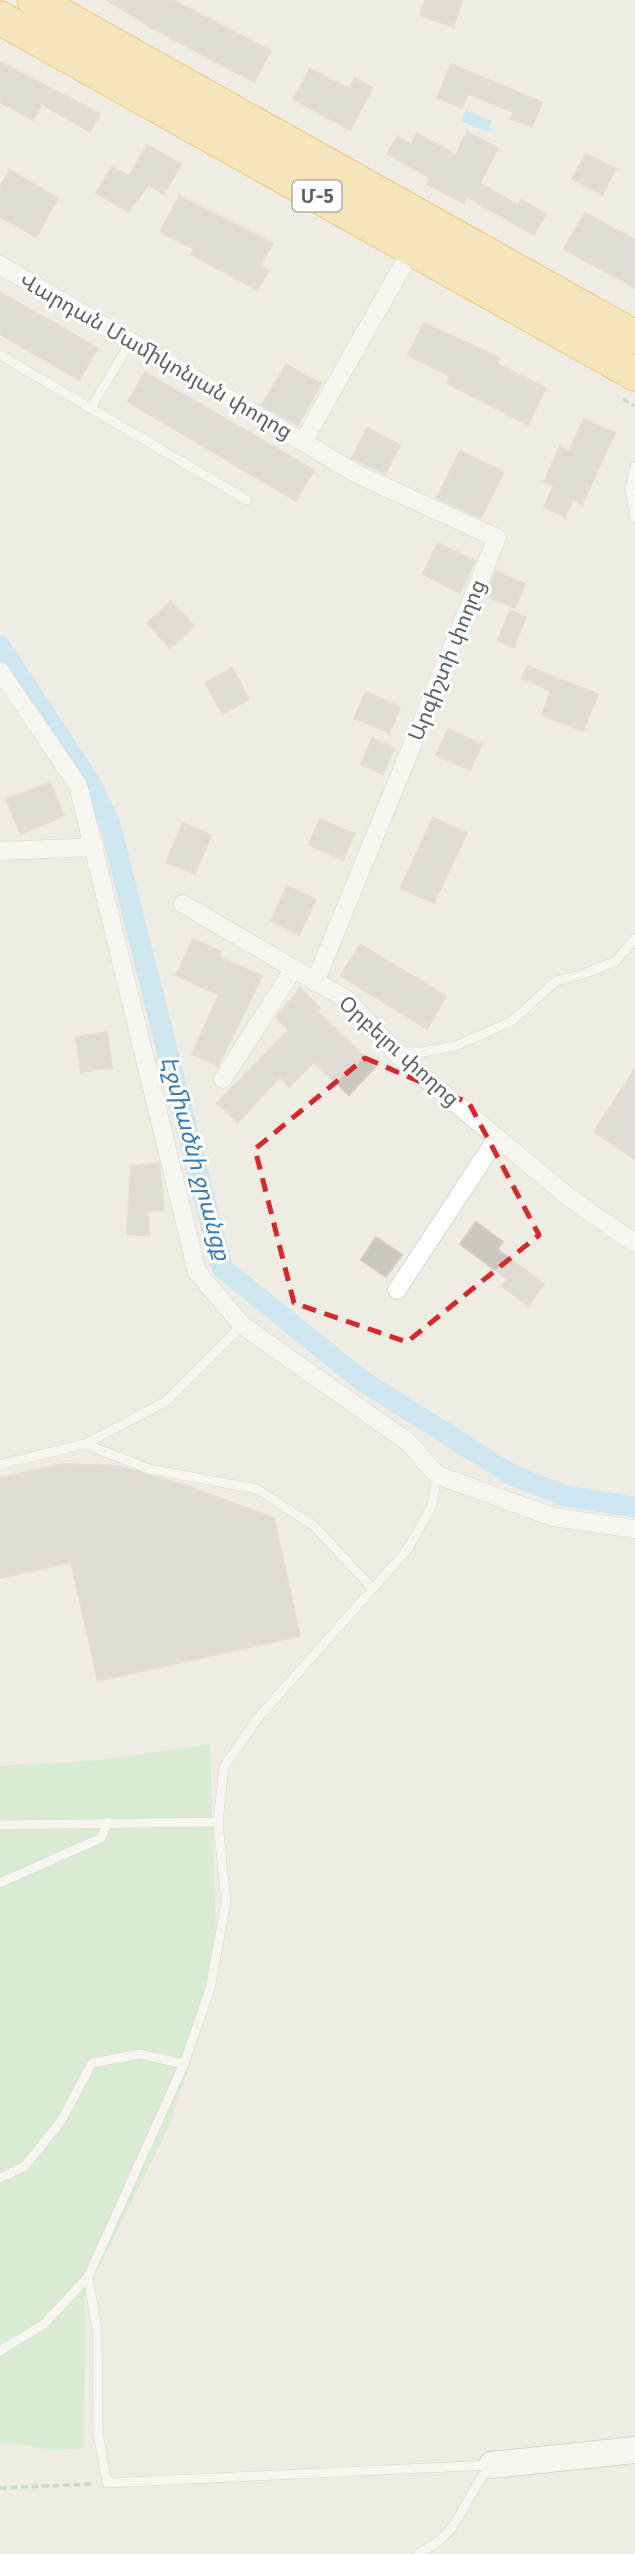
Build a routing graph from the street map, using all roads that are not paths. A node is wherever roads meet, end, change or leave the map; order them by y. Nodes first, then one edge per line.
1 (34, 0) edge
2 (0, 18) edge
3 (412, 249) junction
4 (0, 265) edge
5 (635, 337) edge
6 (131, 341) junction
7 (0, 355) edge
8 (635, 374) edge
9 (91, 408) junction
10 (303, 442) junction
11 (635, 466) edge
12 (247, 500) dead end
13 (635, 517) edge
14 (0, 671) edge
15 (95, 847) junction
16 (0, 851) edge
17 (183, 904) dead end
18 (635, 938) edge
19 (293, 970) junction
20 (315, 982) junction
21 (397, 1051) junction
22 (223, 1079) dead end
23 (496, 1138) junction
24 (635, 1243) edge
25 (397, 1290) dead end
26 (242, 1325) junction
27 (85, 1444) junction
28 (0, 1464) edge
29 (437, 1475) junction
30 (635, 1529) edge
31 (372, 1588) junction
32 (108, 1822) junction
33 (218, 1822) junction
34 (0, 1825) edge
35 (0, 1883) edge
36 (184, 2064) junction
37 (0, 2178) edge
38 (88, 2277) junction
39 (0, 2351) edge
40 (635, 2450) edge
41 (492, 2465) junction
42 (418, 2554) edge

1 - 5 highway, Մ-5
2 - 3 highway, Մ-5
3 - 8 highway, Մ-5
3 - 10 street, Վարդան Մամիկոնյան փողոց
4 - 6 street, Վարդան Մամիկոնյան փողոց
6 - 9 lane
6 - 10 street, Վարդան Մամիկոնյան փողոց
7 - 9 lane
9 - 12 lane
10 - 20 street, Արգիշտի փողոց
11 - 13 lane
14 - 15 street
15 - 16 street
15 - 26 street
17 - 19 street, Օրբելու փողոց
18 - 21 lane
19 - 20 street, Օրբելու փողոց
19 - 22 street
20 - 21 street, Օրբելու փողոց
21 - 23 street, Օրբելու փողոց
23 - 24 street, Օրբելու փողոց
23 - 25 street
26 - 27 lane
26 - 29 street
27 - 28 lane
27 - 31 lane
29 - 30 street
29 - 31 lane
31 - 33 lane
32 - 33 lane
32 - 34 lane
32 - 35 lane
33 - 36 lane
36 - 37 lane
36 - 38 lane
38 - 39 lane
38 - 41 lane
40 - 41 street
41 - 42 lane

